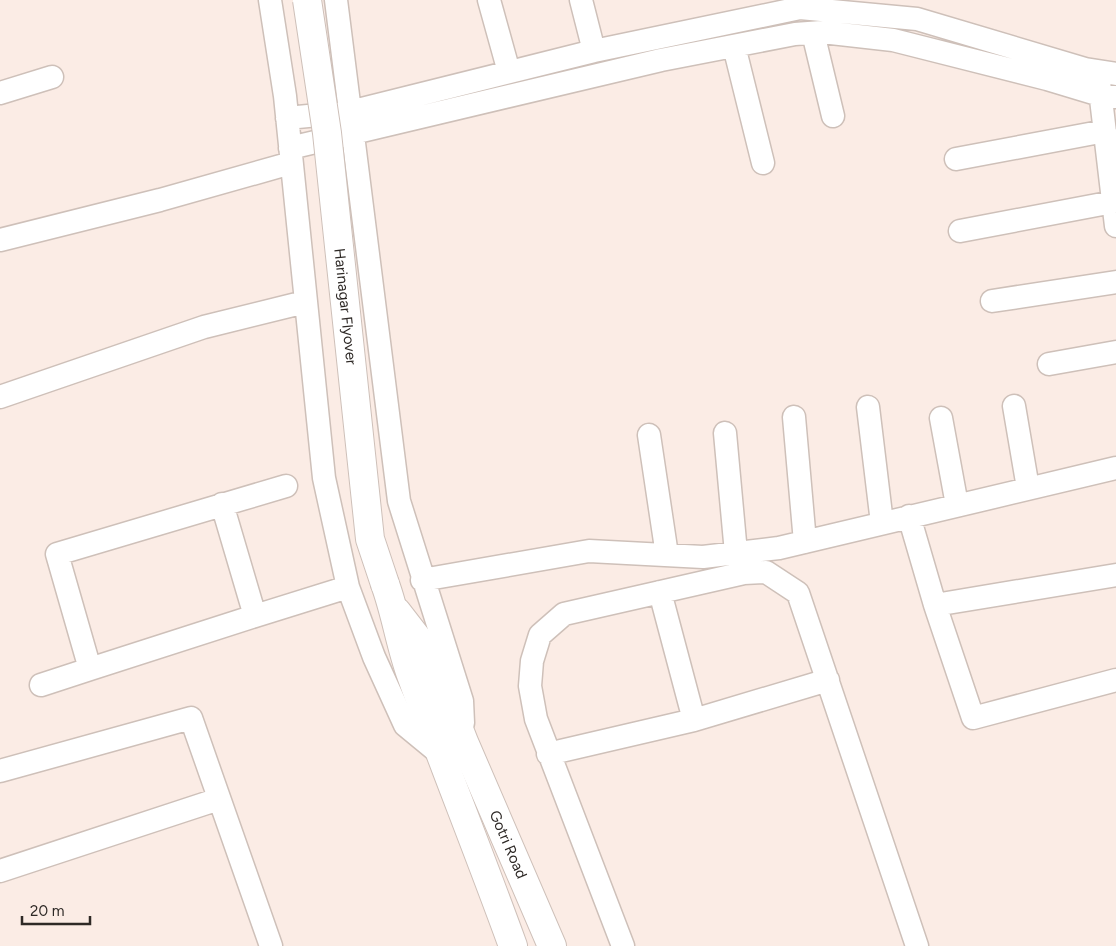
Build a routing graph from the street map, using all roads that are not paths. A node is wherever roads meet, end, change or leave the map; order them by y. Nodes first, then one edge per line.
1 (270, 0) edge
2 (307, 0) edge
3 (336, 0) edge
4 (489, 0) edge
5 (581, 0) edge
6 (838, 5) edge
7 (813, 33) junction
8 (734, 46) junction
9 (594, 52) junction
10 (509, 72) junction
11 (1107, 72) edge
12 (52, 77) dead end
13 (0, 93) edge
14 (1108, 96) edge
15 (350, 112) junction
16 (833, 116) dead end
17 (287, 118) junction
18 (1105, 131) junction
19 (352, 134) junction
20 (291, 155) junction
21 (956, 158) dead end
22 (763, 163) dead end
23 (1113, 202) junction
24 (1116, 226) edge
25 (960, 231) dead end
26 (0, 240) edge
27 (1116, 282) edge
28 (992, 301) dead end
29 (306, 302) junction
30 (1116, 352) edge
31 (1049, 364) dead end
32 (0, 397) edge
33 (1014, 406) dead end
34 (868, 407) dead end
35 (794, 417) dead end
36 (941, 418) dead end
37 (725, 433) dead end
38 (649, 435) dead end
39 (1116, 468) edge
40 (286, 486) dead end
41 (1028, 488) junction
42 (222, 504) junction
43 (957, 505) junction
44 (909, 516) junction
45 (882, 523) junction
46 (805, 542) junction
47 (736, 553) junction
48 (667, 555) junction
49 (1116, 575) edge
50 (422, 580) junction
51 (348, 587) junction
52 (660, 592) junction
53 (935, 605) junction
54 (255, 616) junction
55 (90, 669) junction
56 (828, 680) junction
57 (1116, 680) edge
58 (41, 685) dead end
59 (438, 711) junction
60 (694, 720) junction
61 (464, 742) junction
62 (439, 753) junction
63 (548, 754) junction
64 (0, 771) edge
65 (219, 798) junction
66 (2, 865) edge
67 (271, 946) edge
68 (513, 946) edge
69 (552, 946) edge
70 (623, 946) edge
71 (917, 946) edge

1 - 17 street
2 - 59 main road, Harinagar Flyover, bridge
3 - 15 street
4 - 10 street
5 - 9 street
6 - 9 street
6 - 11 street
7 - 8 street
7 - 14 street
7 - 16 street
8 - 19 street
8 - 22 street
9 - 10 street
10 - 15 street
11 - 14 street
12 - 13 street
14 - 18 street
15 - 17 street
15 - 19 street
17 - 20 street
18 - 21 street
18 - 23 street
19 - 20 street
19 - 50 street
20 - 26 street
20 - 29 street
23 - 24 street
23 - 25 street
27 - 28 street
29 - 32 street
29 - 51 street
30 - 31 street
33 - 41 street
34 - 45 street
35 - 46 street
36 - 43 street
37 - 47 street
38 - 48 street
39 - 41 street
40 - 42 street
41 - 43 street
42 - 54 street
42 - 55 street
43 - 44 street
44 - 45 street
44 - 53 street
45 - 46 street
46 - 47 street
47 - 48 street
48 - 50 street
49 - 53 street
50 - 61 street
51 - 54 street
51 - 62 street
52 - 56 street
52 - 60 street
52 - 63 street
53 - 57 street
54 - 55 street
55 - 58 street
56 - 60 street
56 - 71 street
59 - 61 main road, Harinagar Flyover
59 - 62 main road, Harinagar Flyover
60 - 63 street
61 - 69 main road, Gotri Road
62 - 68 main road, Gotri Road
63 - 70 street
64 - 65 street
65 - 66 street
65 - 67 street

